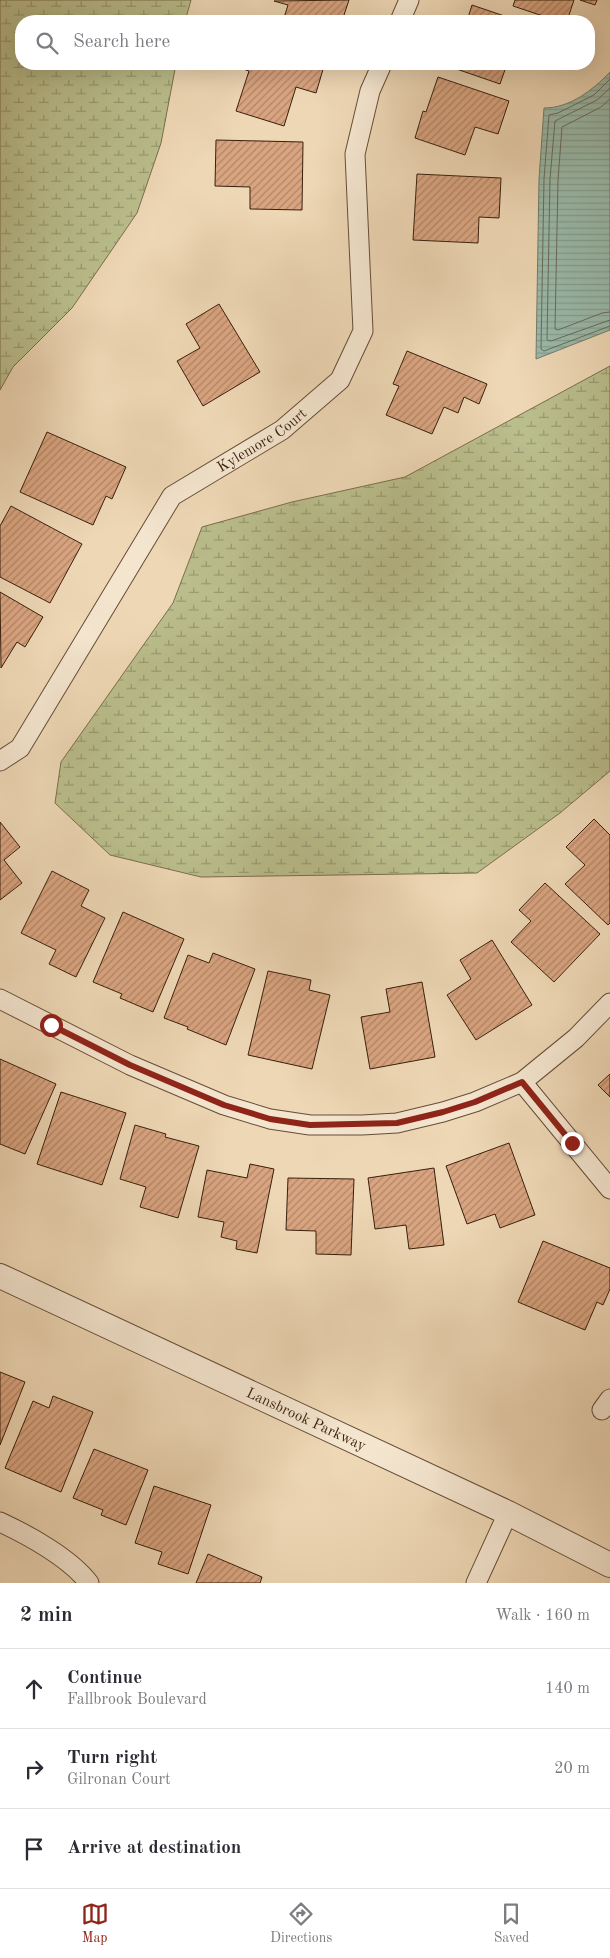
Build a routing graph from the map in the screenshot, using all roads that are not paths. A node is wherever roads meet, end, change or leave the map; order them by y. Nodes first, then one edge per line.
1 (409, 0) edge
2 (403, 15) edge
3 (379, 70) edge
4 (0, 761) edge
5 (0, 999) edge
6 (610, 1003) edge
7 (522, 1082) junction
8 (610, 1189) edge
9 (0, 1276) edge
10 (508, 1513) junction
11 (0, 1522) edge
12 (610, 1565) edge
13 (89, 1583) edge
14 (476, 1583) edge

1 - 2 street
3 - 4 street, Kylemore Court
5 - 7 street
6 - 7 street
7 - 8 street
9 - 10 street, Lansbrook Parkway
10 - 12 street, Lansbrook Parkway
10 - 14 street
11 - 13 street

